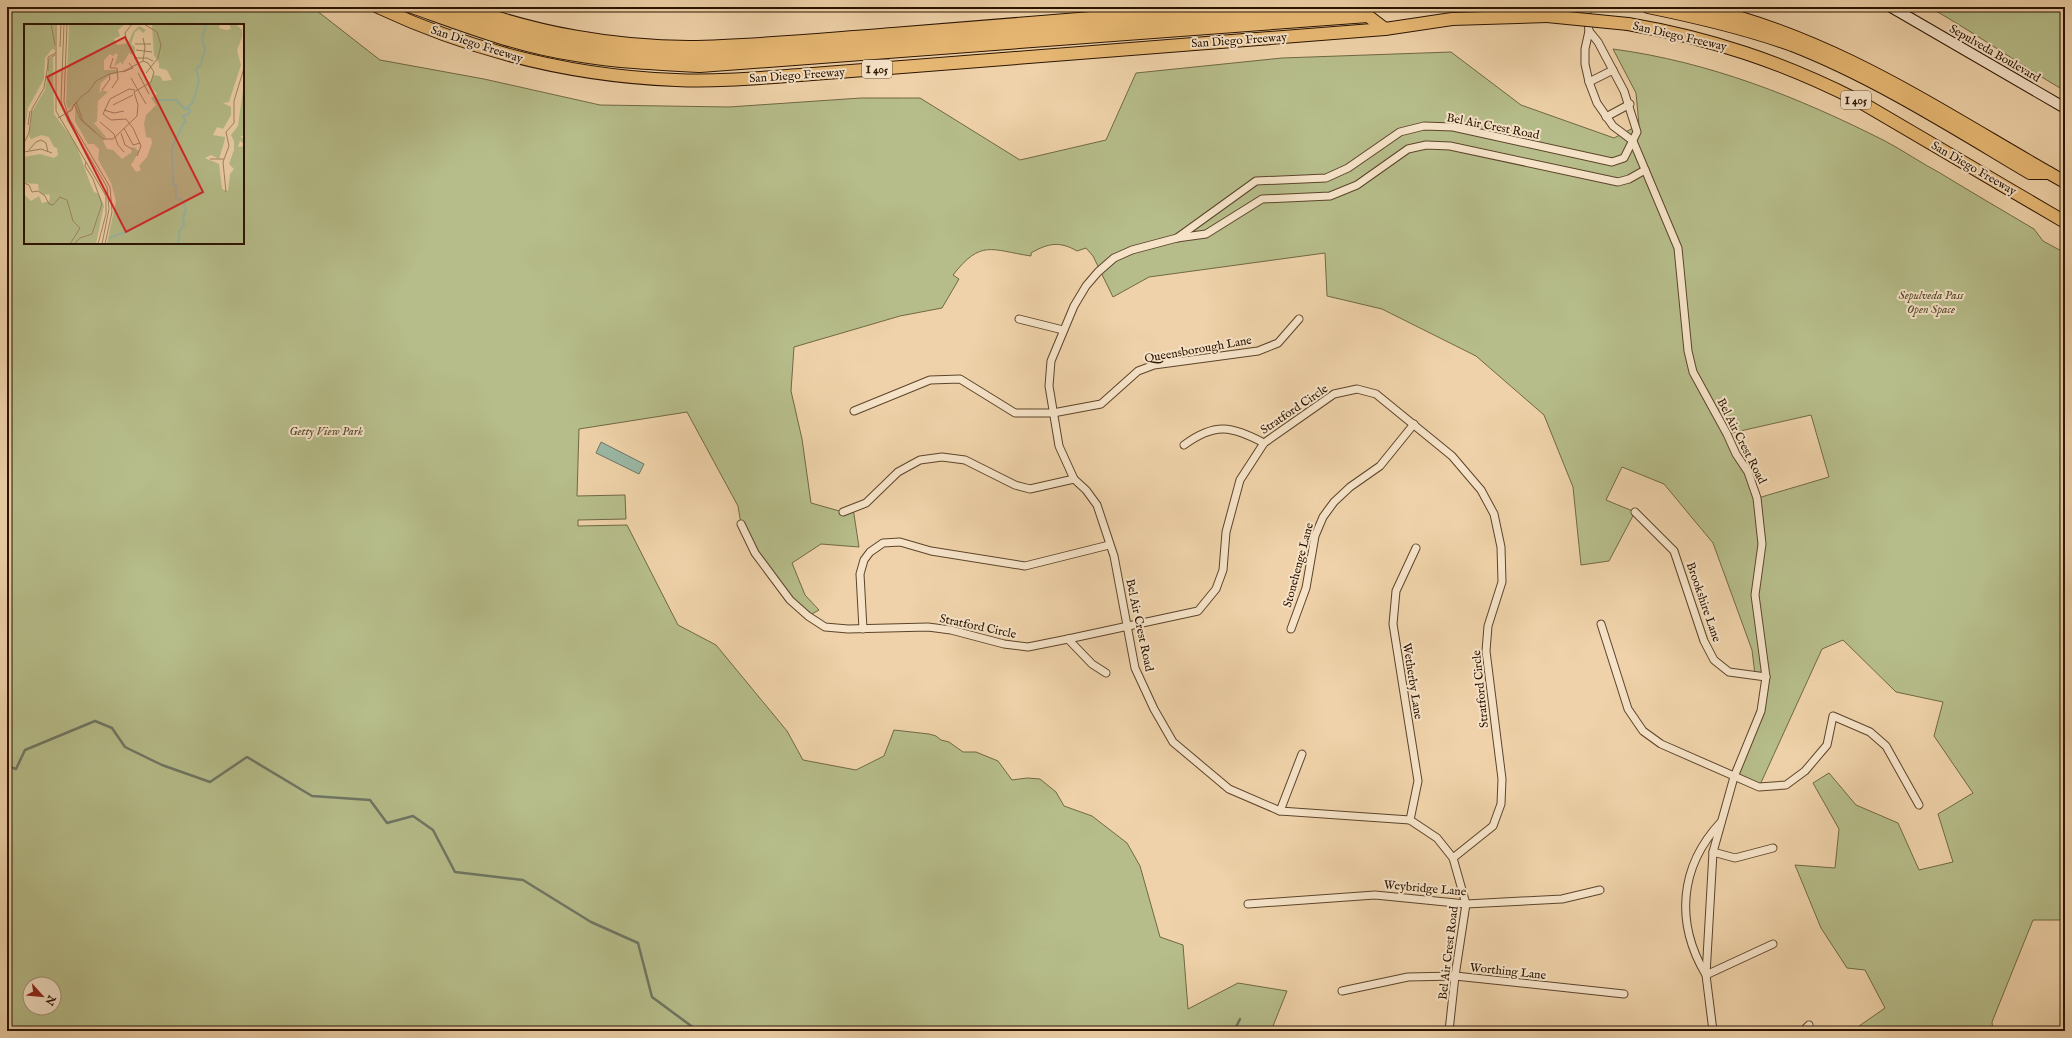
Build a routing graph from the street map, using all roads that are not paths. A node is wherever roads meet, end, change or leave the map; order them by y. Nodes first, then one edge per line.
1 (378, 7) edge
2 (412, 7) edge
3 (440, 7) edge
4 (466, 7) edge
5 (1227, 7) edge
6 (1346, 7) edge
7 (1586, 7) edge
8 (1648, 7) edge
9 (1700, 7) edge
10 (1891, 7) edge
11 (1385, 29) junction
12 (1589, 31) junction
13 (1613, 70) junction
14 (1589, 82) junction
15 (1630, 104) junction
16 (2065, 108) edge
17 (1606, 117) junction
18 (1633, 141) junction
19 (1645, 170) junction
20 (2049, 173) junction
21 (2065, 182) edge
22 (2065, 222) edge
23 (1177, 238) junction
24 (1020, 319) dead end
25 (1299, 319) dead end
26 (1063, 330) junction
27 (854, 411) dead end
28 (1053, 413) junction
29 (1414, 424) junction
30 (1264, 443) junction
31 (1184, 445) dead end
32 (1074, 479) junction
33 (843, 512) dead end
34 (1635, 512) dead end
35 (741, 524) dead end
36 (1110, 545) junction
37 (1416, 548) dead end
38 (1601, 624) dead end
39 (1128, 627) junction
40 (863, 629) junction
41 (1291, 629) dead end
42 (1068, 639) junction
43 (1106, 673) dead end
44 (1766, 677) junction
45 (1302, 754) dead end
46 (1734, 777) junction
47 (1919, 805) dead end
48 (1280, 811) junction
49 (1410, 820) junction
50 (1722, 821) junction
51 (1773, 848) dead end
52 (1713, 852) junction
53 (1453, 858) junction
54 (1600, 890) dead end
55 (1248, 904) dead end
56 (1466, 904) junction
57 (1773, 944) dead end
58 (1706, 975) junction
59 (1455, 976) junction
60 (1342, 991) dead end
61 (1624, 994) dead end
62 (1809, 1025) dead end
63 (1449, 1031) edge
64 (1713, 1031) edge
65 (1804, 1031) edge

1 - 11 highway, San Diego Freeway / I 405
2 - 11 highway
3 - 6 highway
4 - 5 highway
7 - 12 street, Bel Air Crest Road
8 - 20 highway
9 - 20 highway
10 - 16 main road, Sepulveda Boulevard
11 - 22 highway, San Diego Freeway / I 405, bridge
12 - 13 street, Bel Air Crest Road
12 - 14 street, Bel Air Crest Road
13 - 14 street
13 - 15 street, Bel Air Crest Road
14 - 17 street, Bel Air Crest Road
15 - 17 street
15 - 18 street, Bel Air Crest Road
17 - 18 street, Bel Air Crest Road
18 - 19 street, Bel Air Crest Road
18 - 23 street, Bel Air Crest Road
19 - 23 street, Bel Air Crest Road
19 - 44 street, Bel Air Crest Road
20 - 21 highway
23 - 26 street, Bel Air Crest Road
24 - 26 street
25 - 28 street, Queensborough Lane
26 - 28 street, Bel Air Crest Road
27 - 28 street, Queensborough Lane
28 - 32 street, Bel Air Crest Road
29 - 30 street, Stratford Circle
29 - 41 street, Stonehenge Lane
29 - 53 street, Stratford Circle
30 - 31 street
30 - 39 street, Stratford Circle
32 - 33 street
32 - 36 street, Bel Air Crest Road
34 - 44 street, Brookshire Lane
35 - 40 street, Stratford Circle
36 - 39 street, Bel Air Crest Road
36 - 40 street
37 - 49 street, Wetherby Lane
38 - 46 street
39 - 42 street, Stratford Circle
39 - 48 street, Bel Air Crest Road
40 - 42 street, Stratford Circle
42 - 43 street
44 - 46 street, Bel Air Crest Road
45 - 48 street
46 - 47 street
46 - 50 street, Bel Air Crest Road
48 - 49 street, Bel Air Crest Road
49 - 53 street, Bel Air Crest Road
50 - 52 street, Bel Air Crest Road
50 - 58 street, Bel Air Crest Road
51 - 52 street
52 - 58 street, Bel Air Crest Road
53 - 56 street, Bel Air Crest Road
54 - 56 street, Weybridge Lane
55 - 56 street, Weybridge Lane
56 - 59 street, Bel Air Crest Road
57 - 58 street
58 - 64 street, Bel Air Crest Road
59 - 60 street, Worthing Lane
59 - 61 street, Worthing Lane
59 - 63 street, Bel Air Crest Road
62 - 65 street

